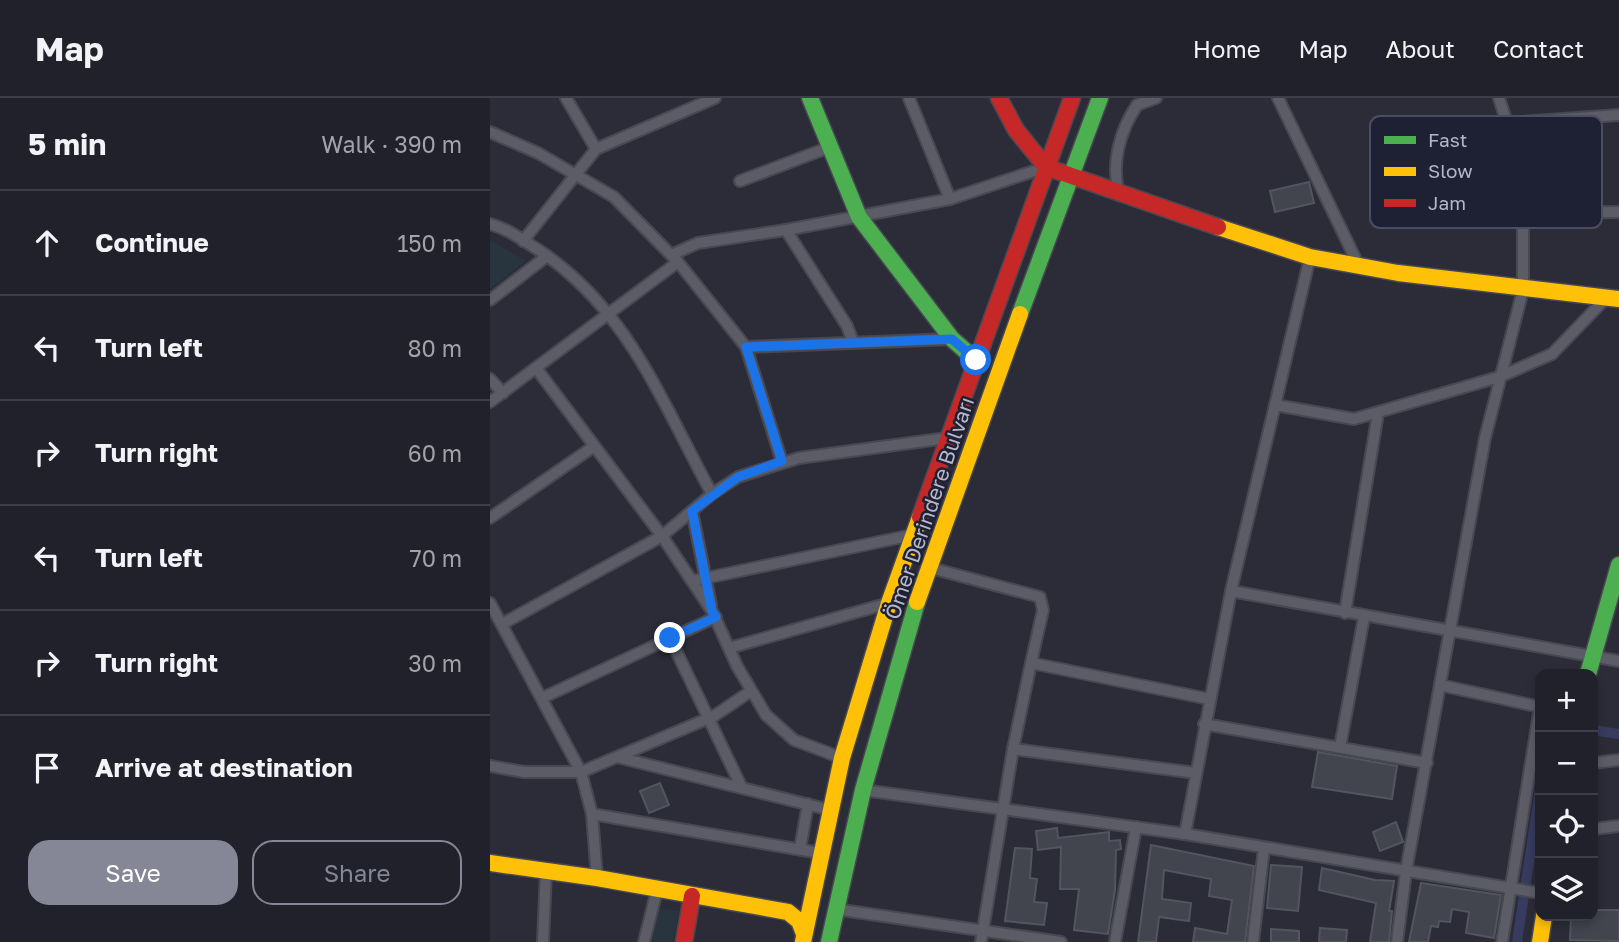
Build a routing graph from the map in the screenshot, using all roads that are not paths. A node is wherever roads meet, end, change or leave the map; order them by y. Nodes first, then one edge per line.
1 (566, 98) edge
2 (715, 98) edge
3 (810, 98) edge
4 (909, 98) edge
5 (999, 98) edge
6 (1072, 98) edge
7 (1100, 98) edge
8 (1156, 98) edge
9 (1278, 98) edge
10 (1499, 98) edge
11 (1505, 116) edge
12 (490, 132) edge
13 (830, 147) junction
14 (596, 149) junction
15 (1046, 167) junction
16 (574, 174) junction
17 (1069, 175) junction
18 (740, 181) dead end
19 (1119, 195) junction
20 (950, 200) junction
21 (859, 217) junction
22 (490, 224) edge
23 (1524, 228) edge
24 (786, 230) junction
25 (523, 241) junction
26 (547, 256) junction
27 (1310, 257) junction
28 (675, 258) junction
29 (1360, 266) junction
30 (1523, 290) junction
31 (1612, 299) edge
32 (490, 300) edge
33 (610, 315) junction
34 (952, 339) junction
35 (853, 342) junction
36 (746, 347) junction
37 (976, 360) junction
38 (536, 368) junction
39 (1499, 377) junction
40 (490, 379) edge
41 (503, 393) junction
42 (490, 402) edge
43 (1275, 405) junction
44 (1378, 412) junction
45 (947, 438) junction
46 (593, 447) junction
47 (782, 461) junction
48 (712, 494) junction
49 (692, 511) junction
50 (490, 518) edge
51 (912, 535) junction
52 (662, 536) junction
53 (1619, 565) edge
54 (927, 567) junction
55 (705, 578) junction
56 (692, 581) junction
57 (1231, 591) junction
58 (490, 603) edge
59 (889, 603) junction
60 (1345, 613) junction
61 (714, 614) junction
62 (1364, 617) junction
63 (502, 625) junction
64 (1449, 630) junction
65 (670, 638) junction
66 (729, 648) junction
67 (1592, 654) junction
68 (1619, 661) edge
69 (1031, 663) junction
70 (1589, 669) edge
71 (1440, 685) junction
72 (751, 691) junction
73 (542, 698) junction
74 (1209, 699) junction
75 (1535, 706) edge
76 (708, 719) junction
77 (1204, 724) junction
78 (1536, 732) edge
79 (1340, 747) junction
80 (1013, 749) junction
81 (617, 757) junction
82 (842, 758) junction
83 (1619, 760) edge
84 (1427, 762) junction
85 (1598, 762) edge
86 (490, 766) edge
87 (581, 772) junction
88 (1196, 773) junction
89 (741, 786) junction
90 (863, 790) junction
91 (808, 804) junction
92 (1003, 807) junction
93 (830, 810) junction
94 (592, 814) junction
95 (1619, 826) edge
96 (1136, 827) junction
97 (1598, 828) edge
98 (1185, 834) junction
99 (1264, 848) junction
100 (800, 849) junction
101 (820, 853) junction
102 (490, 863) edge
103 (546, 871) junction
104 (1406, 871) junction
105 (597, 878) junction
106 (1510, 888) junction
107 (657, 890) junction
108 (1535, 892) edge
109 (692, 896) junction
110 (811, 898) junction
111 (835, 909) junction
112 (788, 912) junction
113 (1543, 921) edge
114 (983, 929) junction
115 (804, 938) edge
116 (543, 942) edge
117 (643, 942) edge
118 (684, 942) edge
119 (829, 942) edge
120 (981, 942) edge
121 (1061, 942) edge
122 (1115, 942) edge
123 (1253, 942) edge
124 (1397, 942) edge
125 (1502, 942) edge
126 (1540, 942) edge

1 - 14 street
2 - 14 street
3 - 13 main road
4 - 20 street
5 - 15 main road
6 - 15 main road, Ömer Derindere Bulvarı
7 - 17 main road, Ömer Derindere Bulvarı
8 - 19 street
9 - 29 street
10 - 11 street
12 - 16 street
13 - 18 street
13 - 21 main road
14 - 16 street
15 - 17 main road
15 - 20 street
15 - 37 main road, Ömer Derindere Bulvarı
16 - 25 street
16 - 28 street
17 - 19 main road
17 - 54 main road, Ömer Derindere Bulvarı
19 - 27 main road
20 - 21 street
21 - 24 street
21 - 34 main road
22 - 25 street
23 - 30 street
24 - 28 street
24 - 35 street
25 - 26 street
26 - 32 street
26 - 33 street
27 - 29 main road
27 - 43 street
28 - 33 street
28 - 36 street
29 - 30 main road
30 - 31 main road
30 - 39 street
31 - 39 street
33 - 38 street
33 - 48 street
34 - 35 street
34 - 37 main road
35 - 36 street
36 - 47 street
37 - 45 main road, Ömer Derindere Bulvarı
38 - 41 street
38 - 46 street
39 - 44 street
39 - 64 street
40 - 41 street
41 - 42 street
43 - 44 street
43 - 57 street
44 - 60 street
45 - 47 street
45 - 51 main road, Ömer Derindere Bulvarı
46 - 50 street
46 - 52 street
47 - 48 street
48 - 49 street
49 - 52 street
49 - 55 street
51 - 55 street
51 - 59 main road, Ömer Derindere Bulvarı
52 - 56 street
52 - 63 street
53 - 67 main road
54 - 69 street
54 - 90 main road, Ömer Derindere Bulvarı
55 - 56 street
55 - 61 street
56 - 61 street
57 - 60 street
57 - 74 street
58 - 63 street
59 - 66 street
59 - 82 main road, Ömer Derindere Bulvarı
60 - 62 street
61 - 65 street
61 - 66 street
62 - 64 street
62 - 79 street
63 - 73 street
64 - 67 street
64 - 71 street
65 - 73 street
65 - 76 street
66 - 72 street
67 - 68 street
67 - 70 main road
69 - 74 street
69 - 80 street
71 - 75 street
71 - 84 street
72 - 76 street
72 - 82 street
73 - 87 street
74 - 77 street
76 - 81 street
76 - 89 street
77 - 79 street
77 - 88 street
78 - 106 street
79 - 84 street
80 - 88 street
80 - 92 street
81 - 87 street
81 - 89 street
82 - 93 main road, Ömer Derindere Bulvarı
83 - 85 street
84 - 104 street
86 - 87 street
87 - 94 street
88 - 98 street
89 - 91 street
90 - 92 street
90 - 111 main road, Ömer Derindere Bulvarı
91 - 93 street
91 - 100 street
92 - 96 street
92 - 114 street
93 - 101 main road, Ömer Derindere Bulvarı
94 - 100 street
94 - 105 street
95 - 97 street
96 - 98 street
96 - 122 street
98 - 99 street
99 - 104 street
99 - 123 street
100 - 101 street
101 - 110 main road, Ömer Derindere Bulvarı
102 - 103 main road
103 - 105 main road
103 - 116 street
104 - 106 street
104 - 124 street
105 - 107 main road
106 - 108 street
106 - 125 street
107 - 109 main road
107 - 117 street
109 - 112 main road
109 - 118 main road
110 - 112 main road
110 - 115 main road, Ömer Derindere Bulvarı
111 - 114 street
111 - 119 main road, Ömer Derindere Bulvarı
112 - 115 main road
113 - 126 main road
114 - 120 street
114 - 121 street

